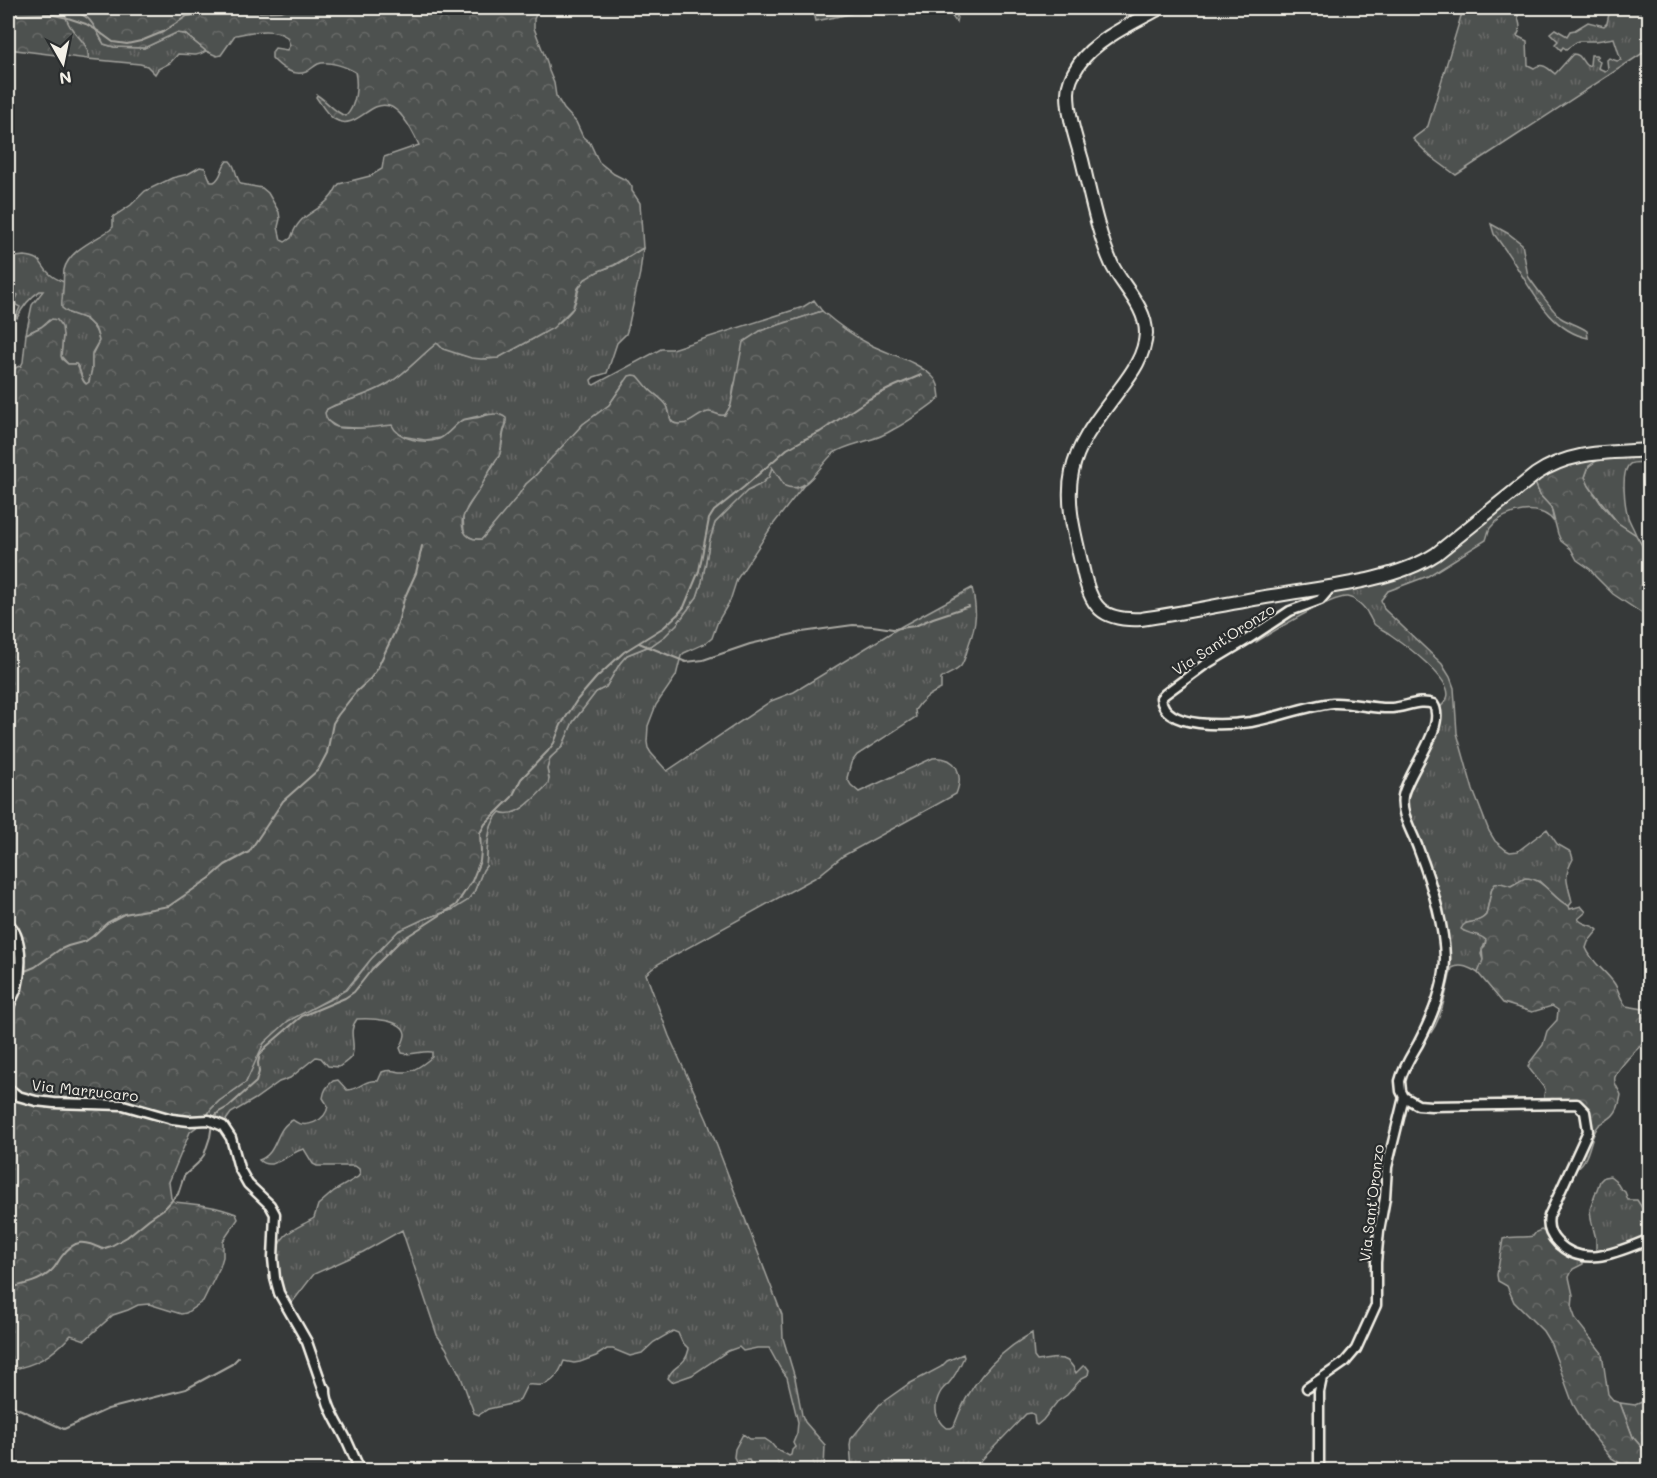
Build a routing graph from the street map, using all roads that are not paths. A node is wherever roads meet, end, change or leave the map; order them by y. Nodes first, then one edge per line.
1 (1160, 8) edge
2 (1650, 450) edge
3 (1332, 586) junction
4 (8, 922) edge
5 (8, 1010) edge
6 (8, 1088) edge
7 (1404, 1097) junction
8 (1650, 1239) edge
9 (1322, 1378) junction
10 (326, 1384) dead end
11 (1307, 1388) dead end
12 (326, 1394) junction
13 (360, 1470) edge
14 (1319, 1470) edge

1 - 3 main road
2 - 3 main road
3 - 7 street, Via Sant'Oronzo
4 - 5 street
6 - 12 street, Via Marrucaro
7 - 8 street
7 - 9 street, Via Sant'Oronzo
9 - 11 street, Via Sant'Oronzo
9 - 14 street
10 - 12 street, Via Marrucaro
12 - 13 street, Via Marrucaro

